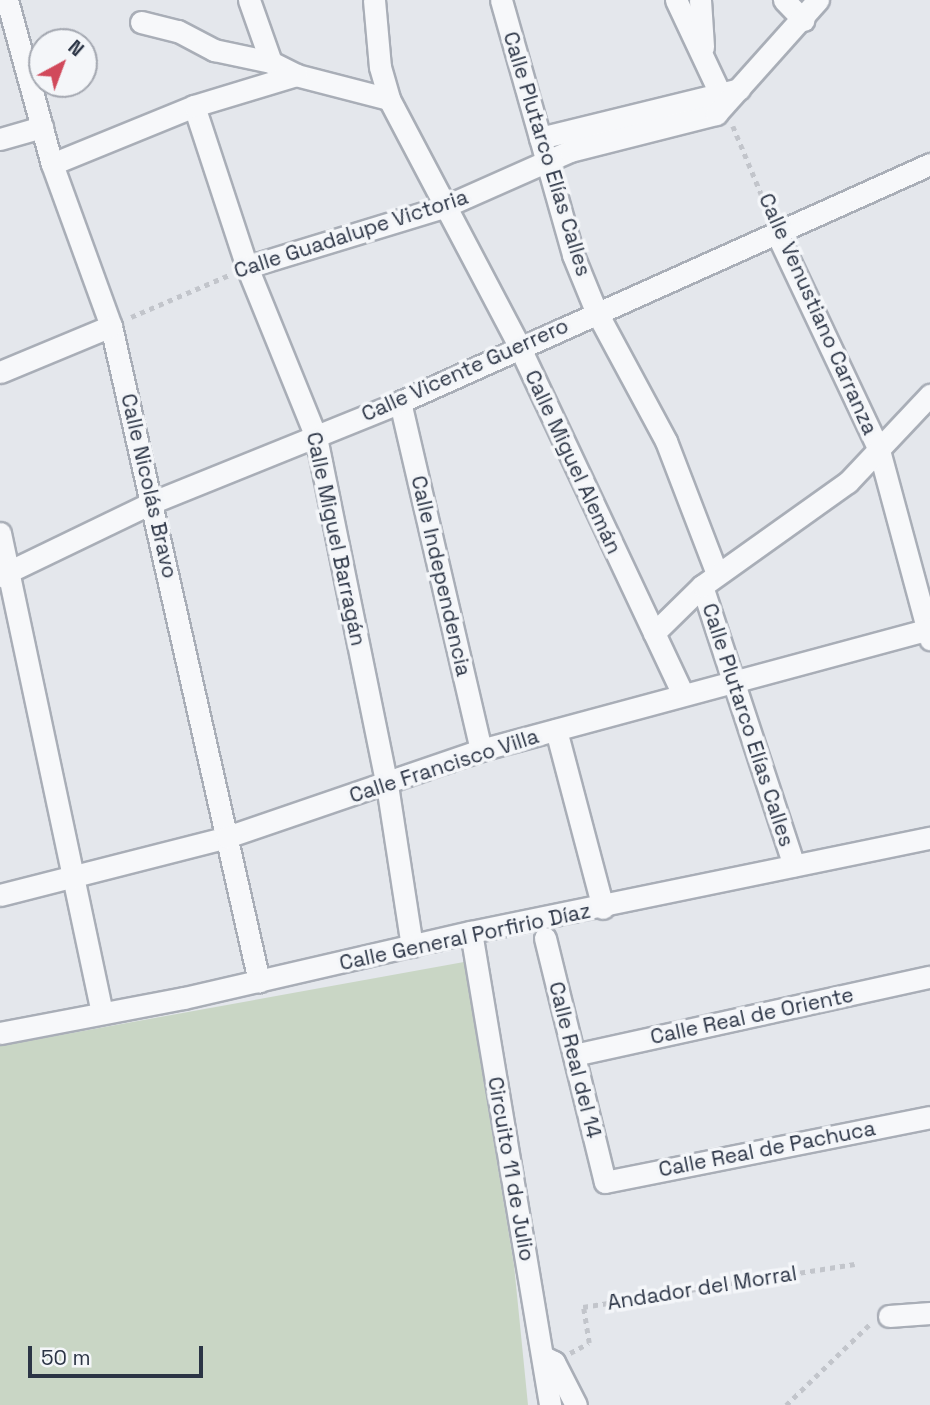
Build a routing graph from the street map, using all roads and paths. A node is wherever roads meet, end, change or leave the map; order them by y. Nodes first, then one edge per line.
1 (7, 0) edge
2 (249, 0) edge
3 (374, 0) edge
4 (676, 0) edge
5 (700, 0) edge
6 (784, 0) edge
7 (818, 0) edge
8 (508, 1) edge
9 (803, 20) junction
10 (141, 22) dead end
11 (703, 60) junction
12 (271, 62) junction
13 (296, 75) junction
14 (728, 96) junction
15 (389, 99) junction
16 (194, 106) junction
17 (641, 124) junction
18 (42, 127) junction
19 (540, 138) junction
20 (0, 139) edge
21 (548, 161) junction
22 (52, 164) junction
23 (930, 164) edge
24 (446, 205) junction
25 (776, 232) junction
26 (247, 267) junction
27 (596, 311) junction
28 (111, 326) junction
29 (519, 346) junction
30 (0, 372) edge
31 (930, 395) edge
32 (400, 402) junction
33 (316, 436) junction
34 (879, 450) junction
35 (153, 502) junction
36 (0, 533) edge
37 (5, 574) edge
38 (710, 580) junction
39 (929, 632) edge
40 (654, 633) junction
41 (734, 678) junction
42 (682, 694) junction
43 (556, 730) junction
44 (481, 750) junction
45 (387, 785) junction
46 (227, 837) junction
47 (930, 838) edge
48 (794, 865) junction
49 (72, 874) junction
50 (0, 895) edge
51 (603, 908) junction
52 (471, 932) junction
53 (545, 939) dead end
54 (412, 946) junction
55 (930, 977) edge
56 (258, 981) junction
57 (102, 1013) junction
58 (0, 1033) edge
59 (573, 1055) junction
60 (930, 1117) edge
61 (605, 1182) joint
62 (855, 1264) dead end
63 (930, 1313) edge
64 (889, 1317) joint
65 (550, 1360) junction
66 (551, 1405) edge
67 (576, 1405) edge
68 (786, 1405) edge

1 - 18 street, Calle Nicolás Bravo
2 - 12 street
3 - 15 street, Calle Miguel Alemán
4 - 11 street
5 - 11 street
6 - 9 street
7 - 9 street, Calle Guadalupe Victoria
8 - 19 street, Calle Plutarco Elías Calles
9 - 14 street, Calle Guadalupe Victoria
10 - 12 street
11 - 14 street
12 - 13 street
13 - 15 street
13 - 16 street
14 - 17 street, Calle Guadalupe Victoria
14 - 25 path, Calle Venustiano Carranza
15 - 24 street, Calle Miguel Alemán
16 - 22 street
16 - 26 street, Calle Miguel Barragán
17 - 19 street, Calle Guadalupe Victoria
17 - 21 street, Calle Guadalupe Victoria
18 - 20 street
18 - 22 street, Calle Nicolás Bravo
19 - 21 street, Calle Plutarco Elías Calles
21 - 24 street, Calle Guadalupe Victoria
21 - 27 street, Calle Plutarco Elías Calles
22 - 28 street, Calle Nicolás Bravo
23 - 25 street, Calle Vicente Guerrero
24 - 26 street, Calle Guadalupe Victoria
24 - 29 street, Calle Miguel Alemán
25 - 27 street, Calle Vicente Guerrero
25 - 34 street, Calle Venustiano Carranza
26 - 28 path, Calle Guadalupe Victoria
26 - 33 street, Calle Miguel Barragán
27 - 29 street, Calle Vicente Guerrero
27 - 38 street, Calle Plutarco Elías Calles
28 - 30 street
28 - 35 street, Calle Nicolás Bravo
29 - 32 street, Calle Vicente Guerrero
29 - 40 street, Calle Miguel Alemán
31 - 34 street
32 - 33 street, Calle Vicente Guerrero
32 - 44 street, Calle Independencia
33 - 35 street, Calle Vicente Guerrero
33 - 45 street, Calle Miguel Barragán
34 - 38 street
34 - 39 street, Calle Venustiano Carranza
35 - 37 street, Calle Vicente Guerrero
35 - 46 street, Calle Nicolás Bravo
36 - 37 street
37 - 49 street
38 - 40 street
38 - 41 street, Calle Plutarco Elías Calles
39 - 41 street, Calle Francisco Villa
40 - 42 street, Calle Miguel Alemán
41 - 42 street, Calle Francisco Villa
41 - 48 street, Calle Plutarco Elías Calles
42 - 43 street, Calle Francisco Villa
43 - 44 street, Calle Francisco Villa
43 - 51 street
44 - 45 street, Calle Francisco Villa
45 - 46 street, Calle Francisco Villa
45 - 54 street, Calle Miguel Barragán
46 - 49 street, Calle Francisco Villa
46 - 56 street, Calle Nicolás Bravo
47 - 48 street, Calle General Porfirio Díaz
48 - 51 street, Calle General Porfirio Díaz
49 - 50 street, Calle Francisco Villa
49 - 57 street
51 - 52 street, Calle General Porfirio Díaz
52 - 54 street, Calle General Porfirio Díaz
52 - 65 street, Circuito 11 de Julio
53 - 59 street, Calle Real del 14
54 - 56 street, Calle General Porfirio Díaz
55 - 59 street, Calle Real de Oriente
56 - 57 street, Calle General Porfirio Díaz
57 - 58 street, Calle General Porfirio Díaz
59 - 61 street, Calle Real del 14
60 - 61 street, Calle Real de Pachuca
62 - 65 path, Andador del Morral
63 - 64 street
64 - 68 path
65 - 66 street, Circuito 11 de Julio
65 - 67 street

